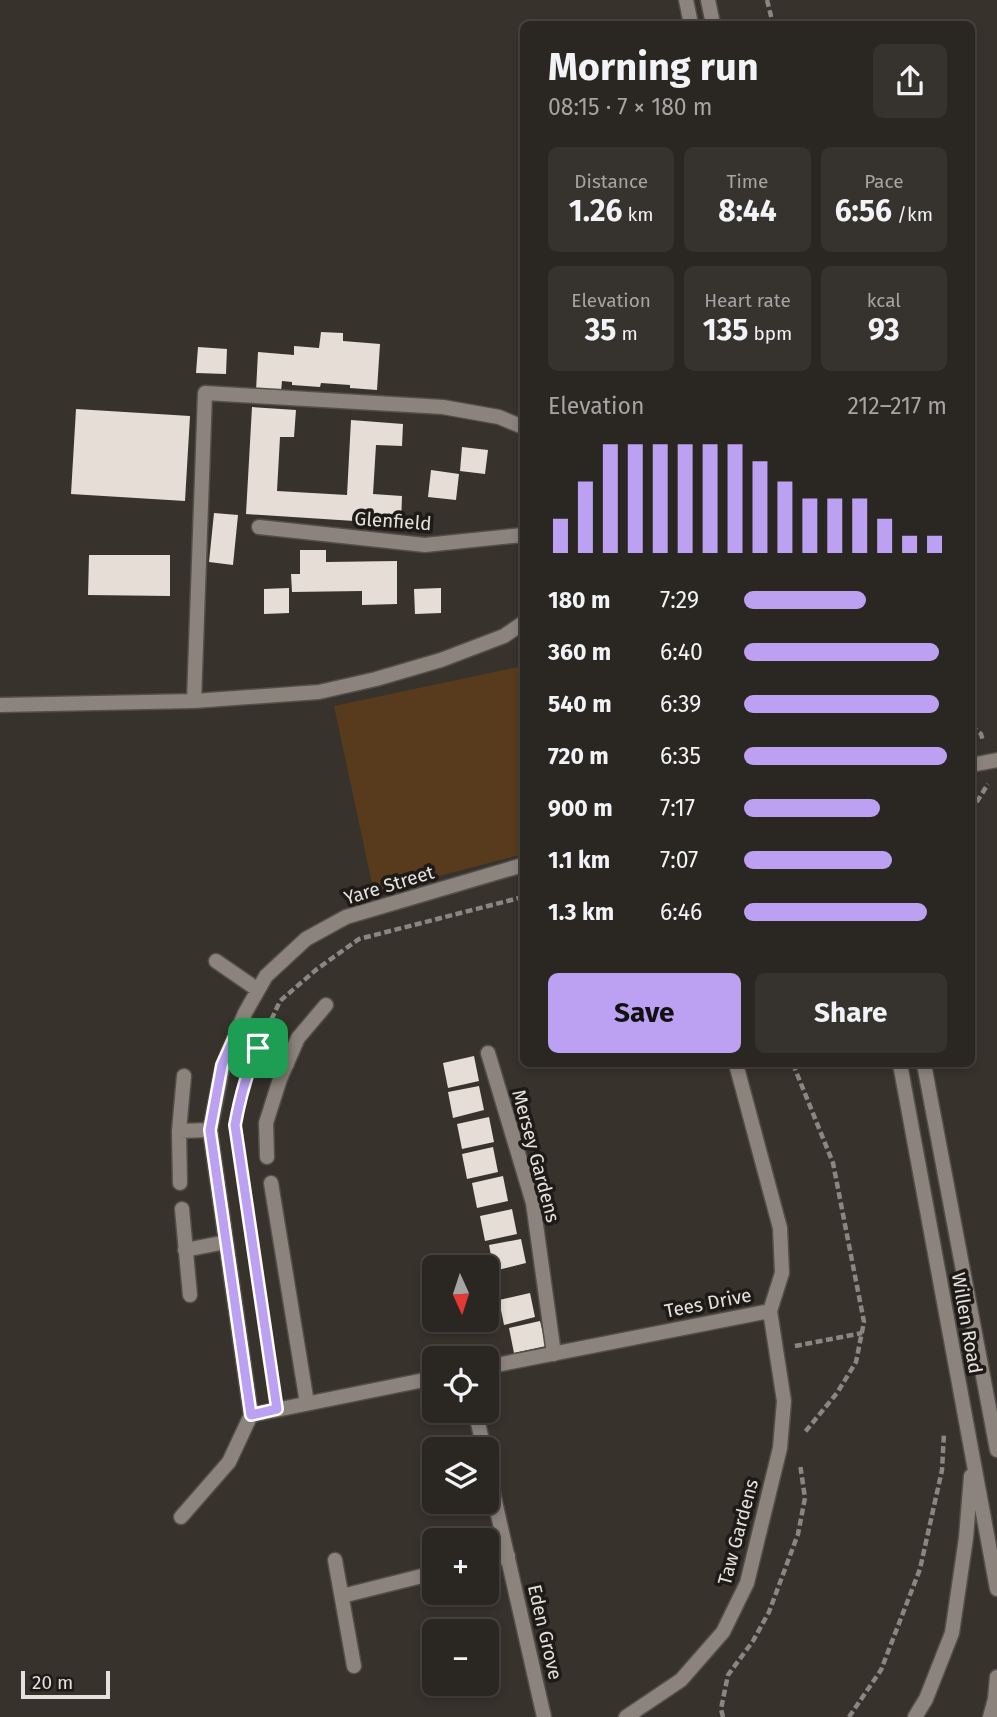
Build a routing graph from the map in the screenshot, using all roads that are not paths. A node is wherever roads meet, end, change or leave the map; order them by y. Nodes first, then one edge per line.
1 (686, 0) edge
2 (708, 0) edge
3 (690, 21) edge
4 (712, 21) edge
5 (520, 426) edge
6 (259, 527) dead end
7 (520, 535) edge
8 (520, 625) edge
9 (194, 701) junction
10 (1, 705) edge
11 (997, 760) edge
12 (975, 764) edge
13 (520, 866) edge
14 (216, 961) dead end
15 (258, 990) junction
16 (326, 1005) dead end
17 (235, 1036) junction
18 (488, 1053) dead end
19 (287, 1064) junction
20 (737, 1067) edge
21 (901, 1067) edge
22 (925, 1067) edge
23 (184, 1076) dead end
24 (210, 1130) junction
25 (179, 1131) junction
26 (267, 1157) dead end
27 (180, 1183) dead end
28 (271, 1183) dead end
29 (182, 1209) dead end
30 (226, 1242) junction
31 (186, 1250) junction
32 (190, 1295) dead end
33 (770, 1311) junction
34 (554, 1354) junction
35 (499, 1365) edge
36 (422, 1380) edge
37 (307, 1403) junction
38 (251, 1415) junction
39 (997, 1450) edge
40 (972, 1458) junction
41 (498, 1514) edge
42 (181, 1517) dead end
43 (508, 1556) junction
44 (499, 1558) edge
45 (335, 1560) dead end
46 (422, 1576) edge
47 (997, 1590) edge
48 (342, 1595) junction
49 (354, 1666) dead end
50 (997, 1677) edge
51 (544, 1717) edge
52 (625, 1717) edge
53 (915, 1717) edge
54 (990, 1717) edge

1 - 3 street
2 - 4 street
5 - 9 street
6 - 7 street, Glenfield
8 - 9 street
9 - 10 street
11 - 12 street
13 - 15 street, Yare Street
14 - 15 street
15 - 17 street, Yare Street
16 - 19 street
17 - 19 street
17 - 24 street, Yare Street
18 - 34 street, Mersey Gardens
19 - 26 street
20 - 33 street, Tees Drive
21 - 40 street, Willen Road
22 - 39 street, Willen Road
23 - 25 street
24 - 25 street
24 - 30 street, Yare Street
25 - 27 street
28 - 37 street
29 - 31 street
30 - 31 street
30 - 38 street, Yare Street
31 - 32 street
33 - 34 street, Tees Drive
33 - 52 street, Taw Gardens
34 - 35 street, Tees Drive
36 - 37 street
37 - 38 street
38 - 42 street
40 - 47 street, Willen Road
40 - 53 street
41 - 43 street, Eden Grove
43 - 44 street
43 - 51 street, Eden Grove
45 - 48 street
46 - 48 street
48 - 49 street
50 - 54 street

